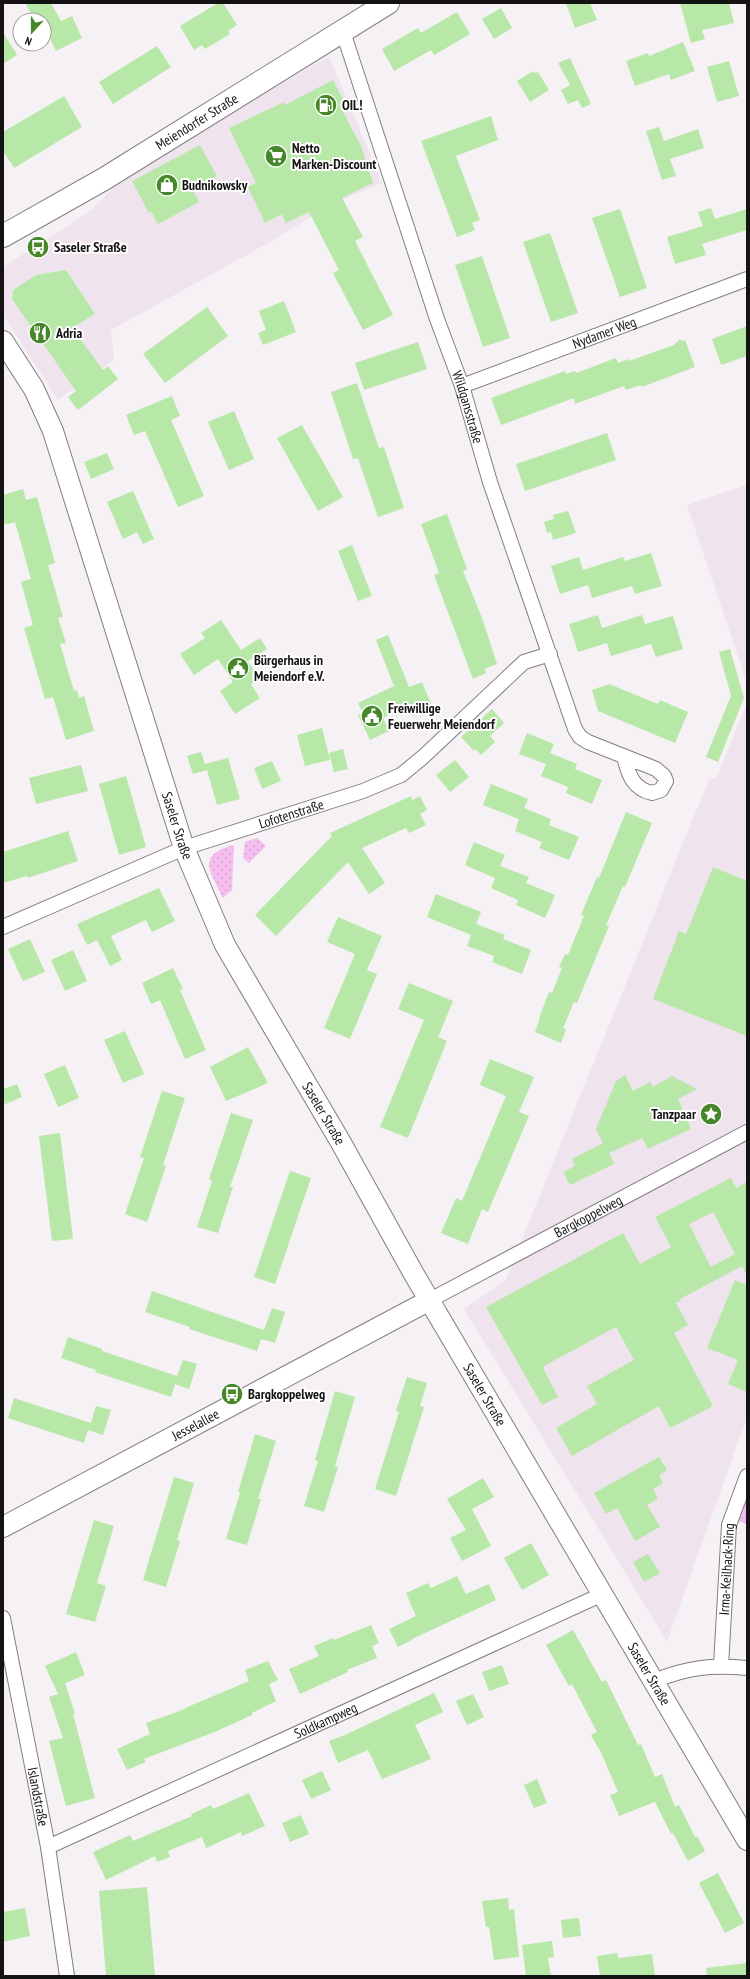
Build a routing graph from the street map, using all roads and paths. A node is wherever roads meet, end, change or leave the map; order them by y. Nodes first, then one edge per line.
1 (388, 3) edge
2 (341, 32) junction
3 (3, 236) edge
4 (747, 279) edge
5 (3, 341) edge
6 (462, 386) junction
7 (550, 654) junction
8 (624, 756) dead end
9 (184, 848) junction
10 (3, 927) edge
11 (747, 1132) edge
12 (430, 1300) junction
13 (747, 1476) edge
14 (3, 1527) edge
15 (603, 1594) junction
16 (3, 1618) edge
17 (721, 1666) junction
18 (747, 1668) edge
19 (654, 1681) junction
20 (747, 1840) edge
21 (48, 1847) junction
22 (67, 1976) edge

1 - 2 main road, Meiendorfer Straße
2 - 3 main road, Meiendorfer Straße
2 - 6 street, Wildgansstraße
4 - 6 street, Nydamer Weg
5 - 9 street, Saseler Straße
6 - 7 street, Wildgansstraße
7 - 8 street, Wildgansstraße
7 - 9 street, Lofotenstraße
9 - 10 street, Lofotenstraße
9 - 12 street, Saseler Straße
11 - 12 street, Bargkoppelweg
12 - 14 street, Jesselallee
12 - 15 street, Saseler Straße
13 - 17 street, Irma-Keilhack-Ring
15 - 19 street, Saseler Straße
15 - 21 street, Soldkampweg
16 - 21 street, Islandstraße
17 - 18 street
17 - 19 street
19 - 20 street, Saseler Straße
21 - 22 street, Islandstraße

